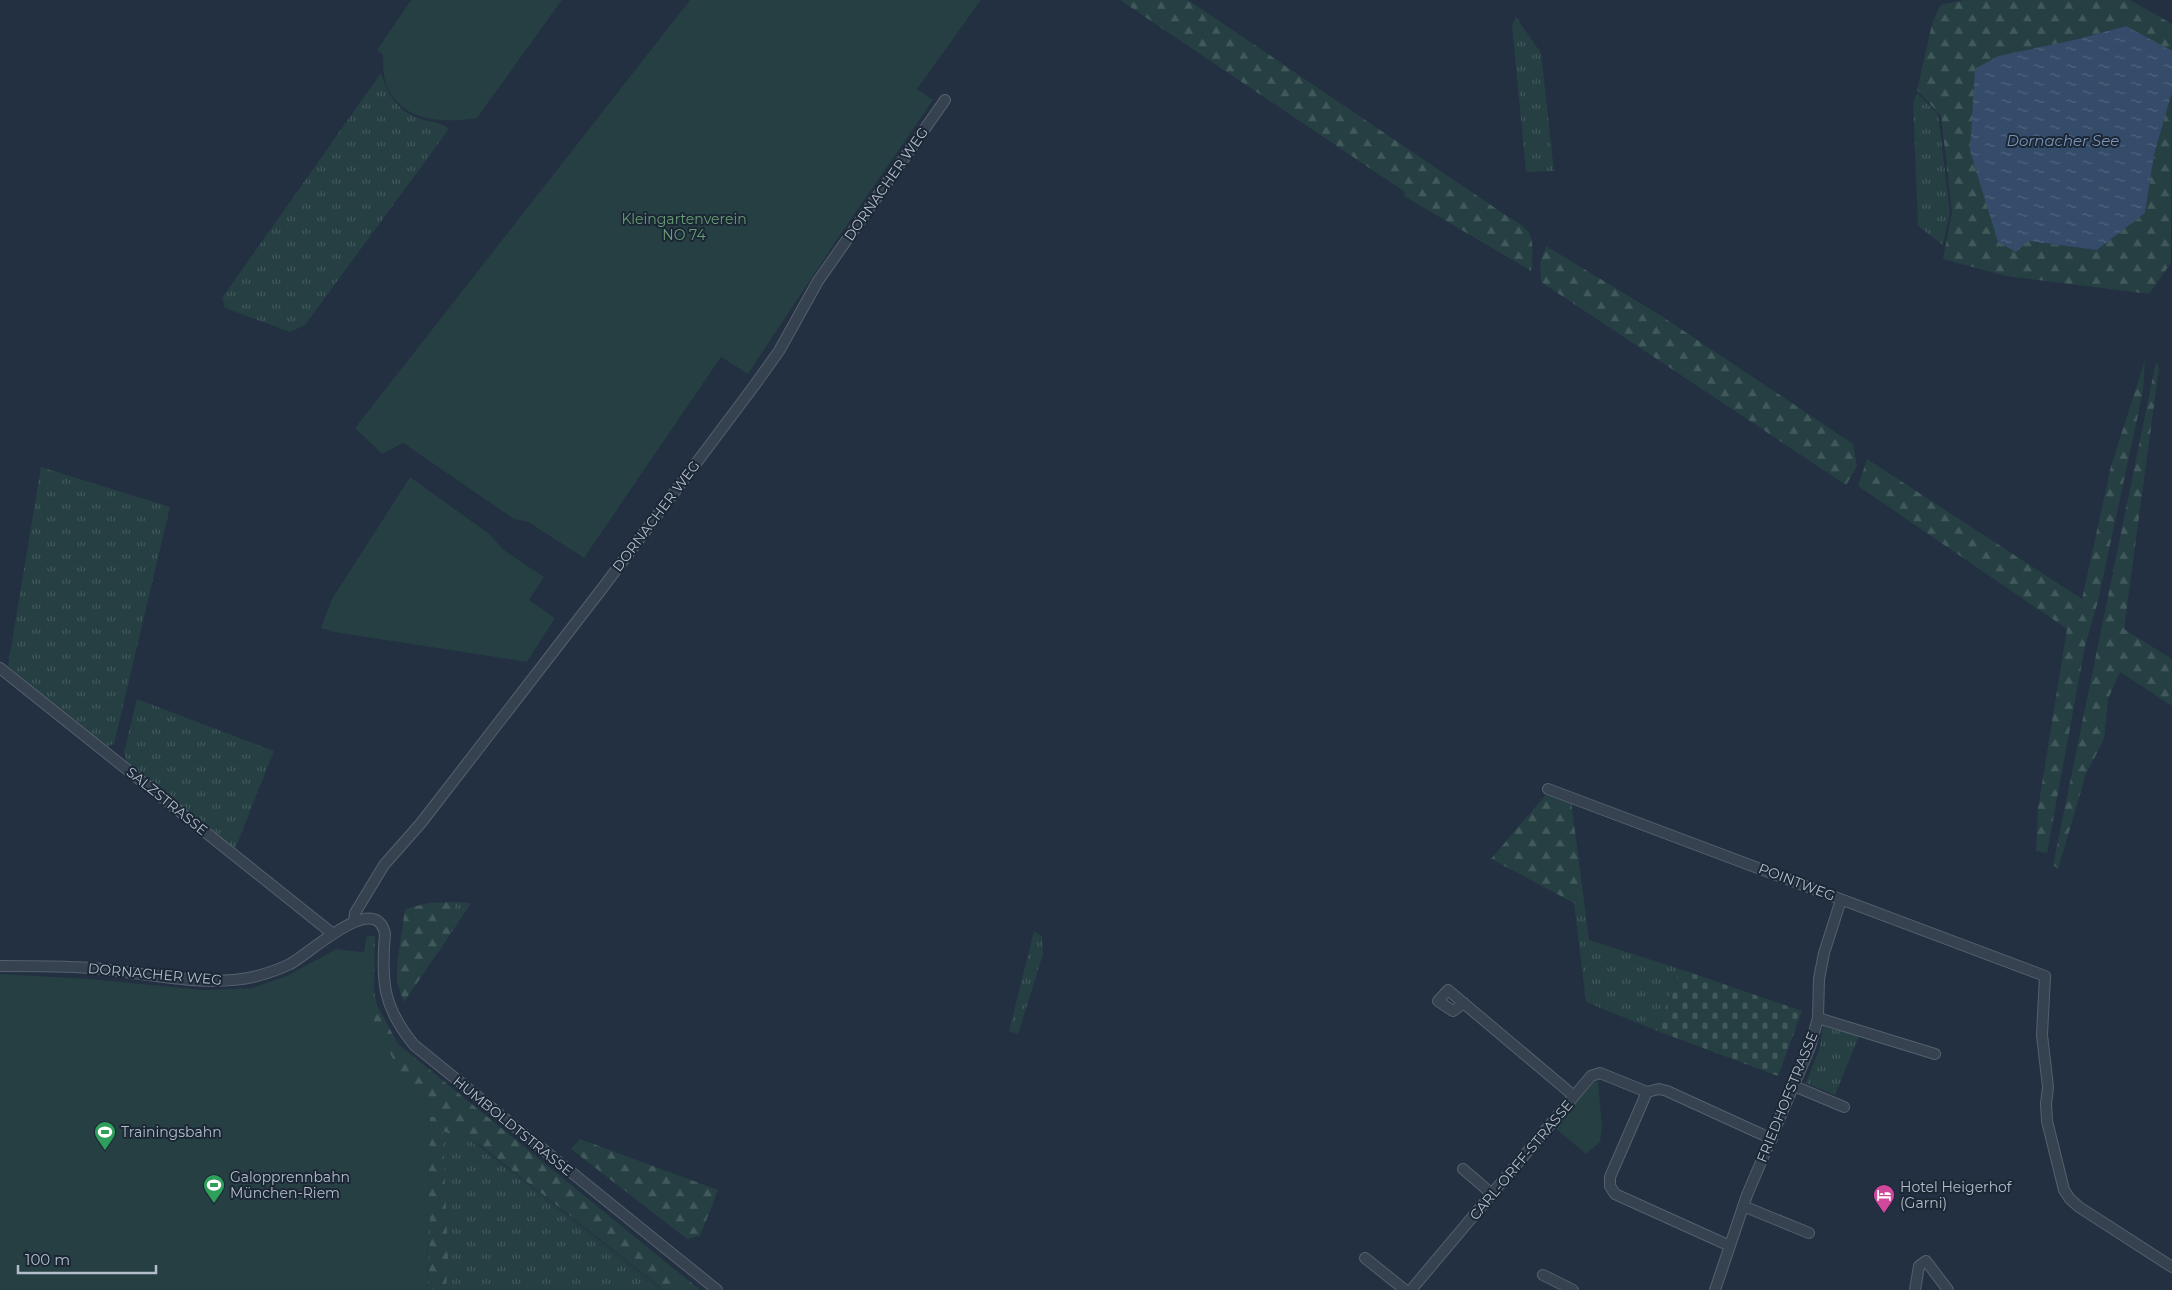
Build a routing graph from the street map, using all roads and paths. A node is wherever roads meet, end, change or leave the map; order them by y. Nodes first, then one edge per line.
1 (945, 100) dead end
2 (0, 668) edge
3 (1548, 789) dead end
4 (1841, 900) junction
5 (379, 921) joint
6 (354, 922) junction
7 (333, 934) junction
8 (0, 966) edge
9 (1464, 1003) dead end
10 (1818, 1018) junction
11 (1935, 1054) dead end
12 (1794, 1086) junction
13 (1647, 1092) junction
14 (1574, 1096) junction
15 (1844, 1107) dead end
16 (1772, 1139) junction
17 (1463, 1169) dead end
18 (1492, 1194) junction
19 (1743, 1206) junction
20 (1809, 1234) dead end
21 (1730, 1246) junction
22 (1365, 1258) dead end
23 (2169, 1261) edge
24 (1543, 1275) dead end
25 (717, 1290) edge
26 (1405, 1290) edge
27 (1412, 1290) edge
28 (1573, 1290) edge
29 (1715, 1290) edge
30 (1915, 1290) edge
31 (1948, 1290) edge

1 - 6 street, DORNACHER WEG
2 - 7 street, SALZSTRASSE
3 - 4 street, POINTWEG
4 - 10 street, FRIEDHOFSTRASSE
4 - 23 street, POINTWEG
5 - 6 street, DORNACHER WEG
5 - 25 street, HUMBOLDTSTRASSE
6 - 7 street, DORNACHER WEG
7 - 8 street, DORNACHER WEG
9 - 14 street
10 - 11 street
10 - 12 street, FRIEDHOFSTRASSE
12 - 15 street
12 - 16 street, FRIEDHOFSTRASSE
13 - 14 street, CARL-ORFF-STRASSE
13 - 16 street
13 - 21 street
14 - 18 street, CARL-ORFF-STRASSE
16 - 19 street, FRIEDHOFSTRASSE
17 - 18 street
18 - 27 street, CARL-ORFF-STRASSE
19 - 20 street
19 - 21 street, FRIEDHOFSTRASSE
21 - 29 street, FRIEDHOFSTRASSE
22 - 26 street
24 - 28 street
30 - 31 street

